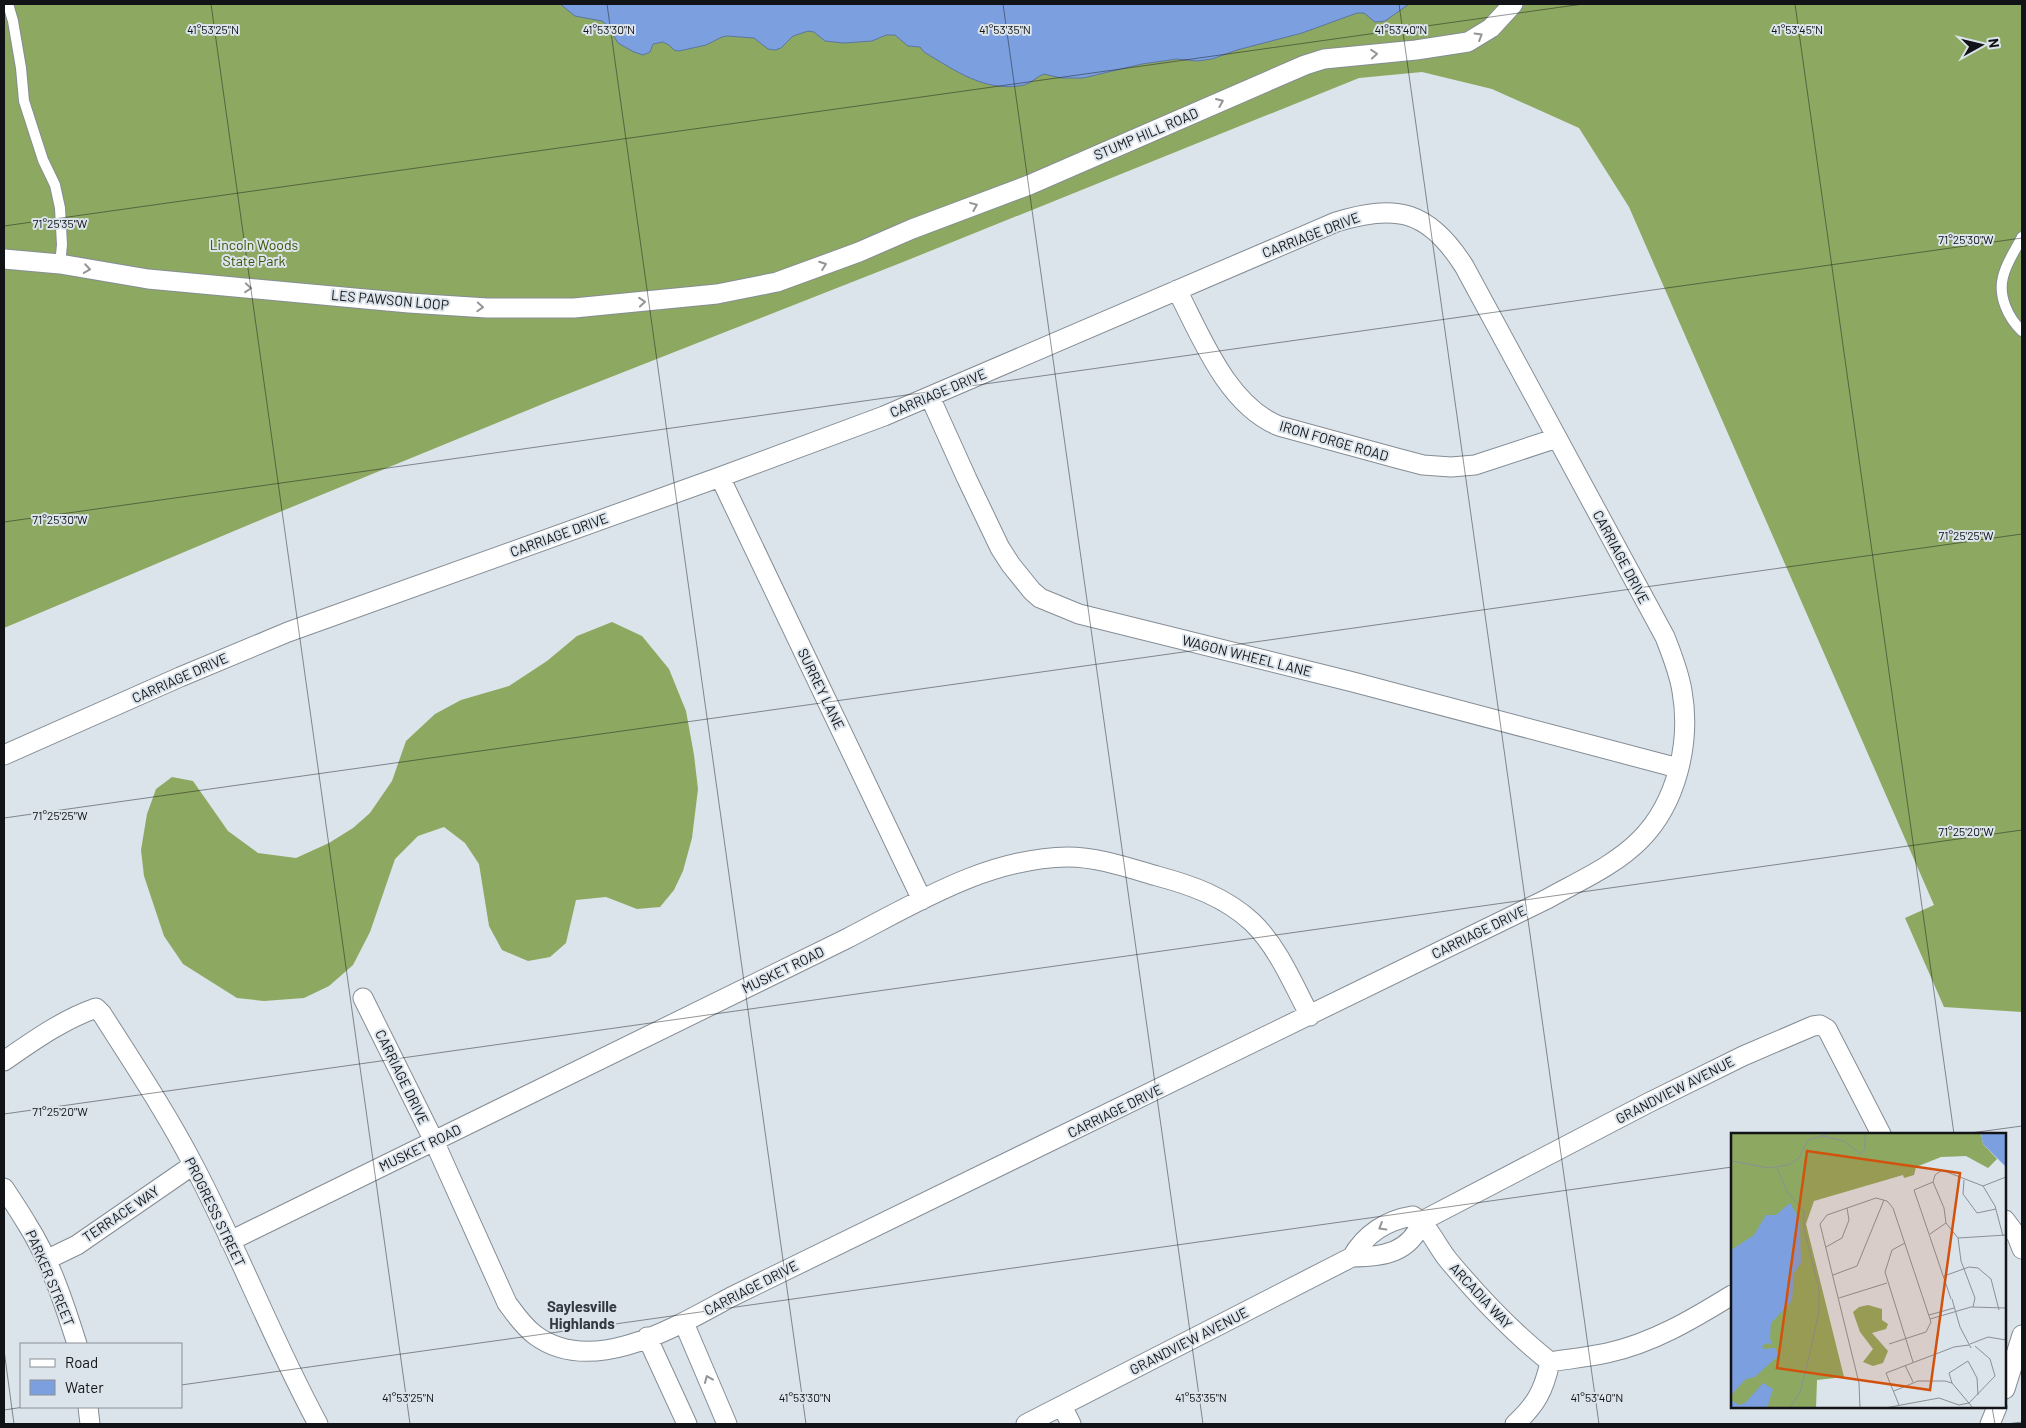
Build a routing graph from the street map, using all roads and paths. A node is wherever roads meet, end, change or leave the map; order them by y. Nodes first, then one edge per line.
1 (8, 4) edge
2 (1513, 4) edge
3 (2022, 237) edge
4 (4, 258) edge
5 (60, 264) junction
6 (777, 282) joint
7 (1177, 290) junction
8 (2022, 331) edge
9 (930, 397) junction
10 (1557, 438) junction
11 (720, 477) junction
12 (4, 755) edge
13 (1678, 768) junction
14 (922, 900) junction
15 (363, 998) dead end
16 (1310, 1016) junction
17 (4, 1061) edge
18 (1879, 1133) edge
19 (434, 1141) junction
20 (193, 1165) junction
21 (4, 1188) edge
22 (1422, 1221) junction
23 (2006, 1221) edge
24 (230, 1241) junction
25 (2022, 1249) edge
26 (1352, 1257) junction
27 (46, 1260) junction
28 (1731, 1296) edge
29 (684, 1323) junction
30 (2022, 1335) edge
31 (648, 1337) junction
32 (77, 1343) edge
33 (1550, 1362) junction
34 (2006, 1385) edge
35 (1062, 1406) junction
36 (88, 1408) edge
37 (1997, 1408) edge
38 (90, 1424) edge
39 (318, 1424) edge
40 (687, 1424) edge
41 (727, 1424) edge
42 (1026, 1424) edge
43 (1071, 1424) edge
44 (1515, 1424) edge
45 (1990, 1424) edge

1 - 5 lane
6 -> 2 street, STUMP HILL ROAD
3 - 8 lane
4 - 5 street, LES PAWSON LOOP
5 -> 6 street, LES PAWSON LOOP
7 - 9 street, CARRIAGE DRIVE
7 - 10 street, IRON FORGE ROAD
7 - 10 street, CARRIAGE DRIVE
9 - 11 street, CARRIAGE DRIVE
9 - 13 street, WAGON WHEEL LANE
10 - 13 street, CARRIAGE DRIVE
11 - 12 street, CARRIAGE DRIVE
11 - 14 street, SURREY LANE
13 - 16 street, CARRIAGE DRIVE
14 - 16 street, MUSKET ROAD
14 - 19 street, MUSKET ROAD
15 - 19 street, CARRIAGE DRIVE
16 - 29 street, CARRIAGE DRIVE
17 - 20 street, PROGRESS STREET
18 - 22 street, GRANDVIEW AVENUE
19 - 24 street, MUSKET ROAD
19 - 31 street, CARRIAGE DRIVE
20 - 24 street, PROGRESS STREET
20 - 27 street, TERRACE WAY
21 - 27 street, PARKER STREET
22 - 26 street, GRANDVIEW AVENUE
22 -> 26 street, GRANDVIEW AVENUE
22 - 33 street, ARCADIA WAY
23 - 25 street
24 - 39 street, PROGRESS STREET
26 - 35 street, GRANDVIEW AVENUE
27 - 32 street, PARKER STREET
28 - 33 street
29 - 31 street, CARRIAGE DRIVE
41 -> 29 street
30 - 34 street
31 - 40 street
33 - 44 street
35 - 42 street, GRANDVIEW AVENUE
35 - 43 street
36 - 38 street
37 - 45 street

